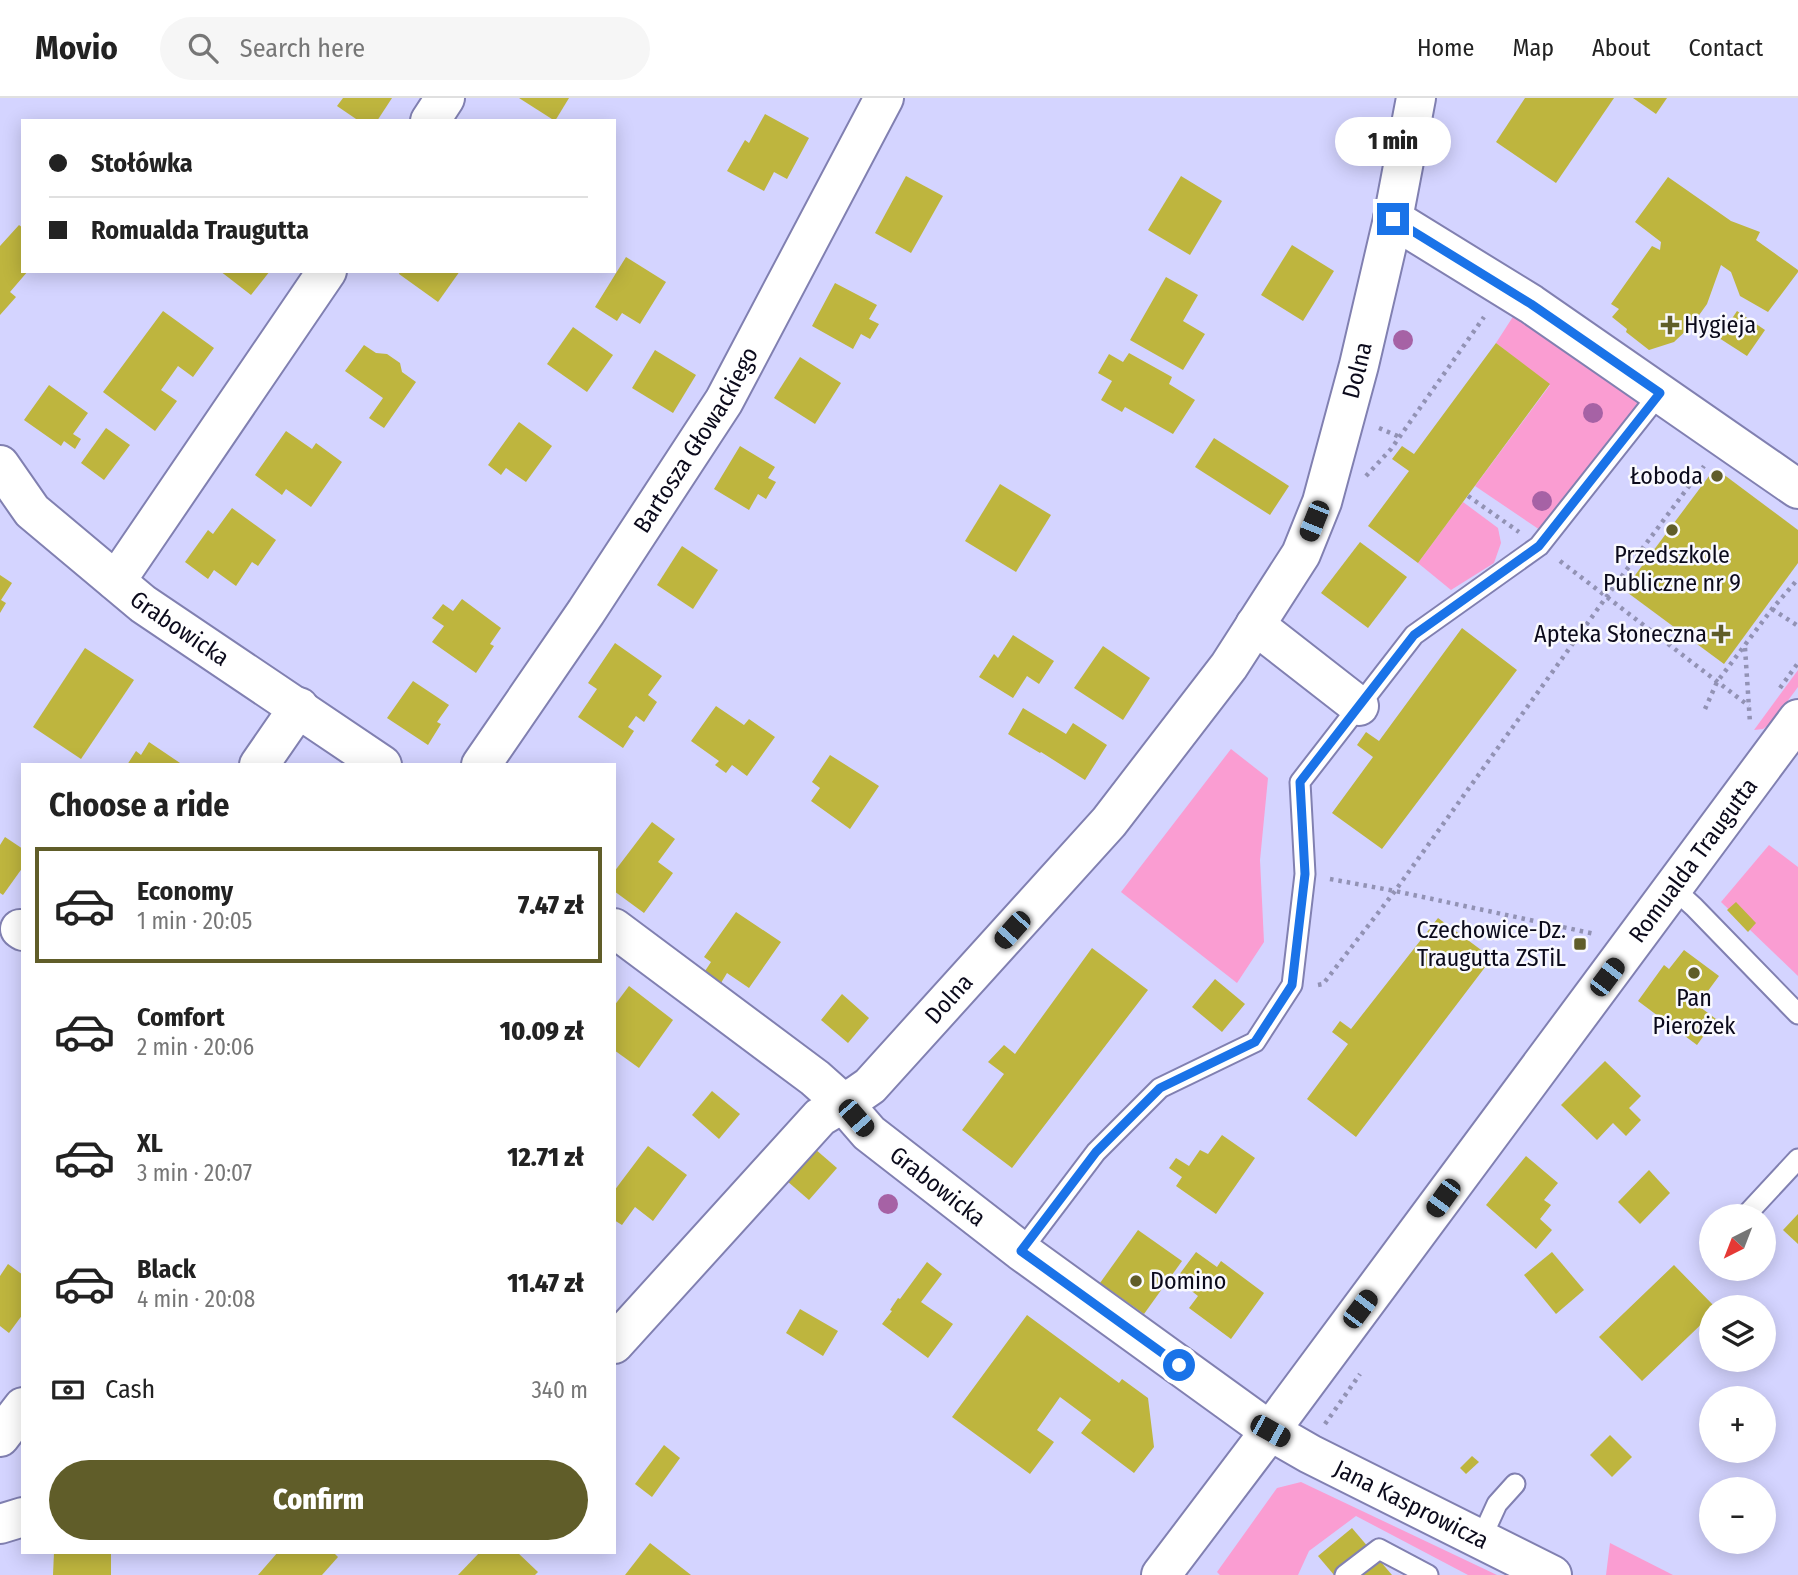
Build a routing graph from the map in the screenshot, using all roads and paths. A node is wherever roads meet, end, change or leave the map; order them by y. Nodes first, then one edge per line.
1 (445, 98) edge
2 (884, 98) edge
3 (1416, 98) edge
4 (431, 119) edge
5 (1393, 219) junction
6 (326, 273) edge
7 (1504, 287) junction
8 (1660, 393) junction
9 (1710, 458) dead end
10 (0, 465) edge
11 (1363, 480) dead end
12 (1798, 489) edge
13 (1468, 496) dead end
14 (1539, 546) junction
15 (1798, 579) edge
16 (116, 581) junction
17 (1606, 596) junction
18 (1772, 609) junction
19 (1255, 625) junction
20 (1798, 626) edge
21 (1745, 647) junction
22 (1717, 682) junction
23 (1359, 706) junction
24 (1749, 706) junction
25 (299, 708) junction
26 (1705, 709) dead end
27 (1798, 719) edge
28 (1750, 728) dead end
29 (260, 763) edge
30 (379, 763) edge
31 (482, 763) edge
32 (1305, 874) junction
33 (1395, 891) junction
34 (1671, 892) junction
35 (616, 929) edge
36 (1623, 955) junction
37 (1292, 985) junction
38 (1798, 1014) edge
39 (843, 1103) junction
40 (1798, 1159) edge
41 (1756, 1204) edge
42 (1021, 1251) junction
43 (616, 1342) edge
44 (21, 1410) edge
45 (1270, 1431) junction
46 (0, 1437) edge
47 (1515, 1484) dead end
48 (21, 1518) edge
49 (0, 1524) edge
50 (1481, 1539) junction
51 (1170, 1572) edge
52 (1544, 1573) edge
53 (1345, 1575) edge
54 (1428, 1575) edge

1 - 4 street
2 - 31 street, Bartosza Głowackiego
3 - 5 street, Dolna
5 - 7 street
5 - 19 street, Dolna
6 - 16 street
7 - 8 street
7 - 11 path
8 - 12 street
8 - 14 lane
9 - 17 path
10 - 16 street, Grabowicka
13 - 14 path
14 - 17 path
14 - 23 lane
15 - 18 path
16 - 25 street, Grabowicka
17 - 22 path
17 - 33 path
18 - 20 path
18 - 21 path
19 - 23 street
19 - 39 street, Dolna
21 - 22 path
21 - 24 path
22 - 24 path
22 - 26 path
23 - 32 lane
24 - 28 path
25 - 29 street
25 - 30 street, Grabowicka
27 - 34 street, Romualda Traugutta
32 - 33 path
32 - 37 lane
33 - 36 path
33 - 37 path
34 - 36 street, Romualda Traugutta
34 - 38 lane
35 - 39 street, Grabowicka
36 - 45 street, Romualda Traugutta
37 - 42 lane
39 - 42 street, Grabowicka
39 - 43 street, Dolna
40 - 41 lane
42 - 45 street, Grabowicka
44 - 46 street
45 - 50 street, Jana Kasprowicza
45 - 51 street, Romualda Traugutta
47 - 50 lane
48 - 49 street
50 - 52 street, Jana Kasprowicza
53 - 54 lane

